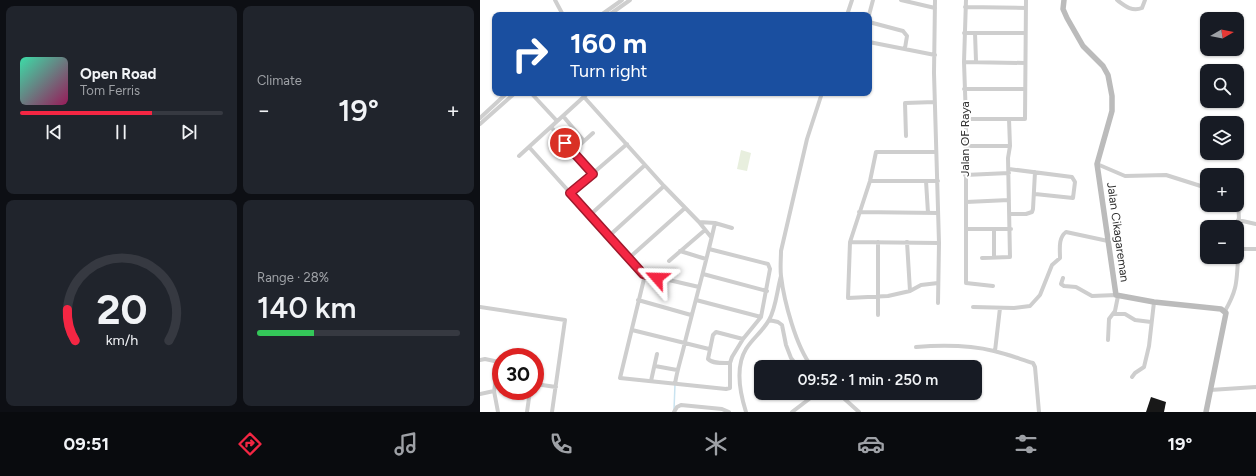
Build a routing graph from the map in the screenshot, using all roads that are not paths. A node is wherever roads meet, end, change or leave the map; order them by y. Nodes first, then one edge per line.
1 (555, 0) edge
2 (622, 0) edge
3 (630, 0) edge
4 (852, 0) edge
5 (873, 0) edge
6 (901, 0) edge
7 (935, 0) edge
8 (966, 0) edge
9 (1026, 0) edge
10 (1064, 0) edge
11 (1117, 0) edge
12 (1145, 0) edge
13 (966, 7) junction
14 (935, 8) junction
15 (1026, 8) junction
16 (561, 12) edge
17 (605, 12) edge
18 (613, 12) edge
19 (848, 12) edge
20 (870, 12) edge
21 (872, 23) edge
22 (964, 33) junction
23 (975, 33) junction
24 (1025, 33) junction
25 (872, 42) edge
26 (905, 48) junction
27 (935, 55) junction
28 (964, 62) junction
29 (976, 62) junction
30 (1025, 63) junction
31 (964, 89) junction
32 (1025, 90) junction
33 (504, 96) edge
34 (512, 96) edge
35 (534, 96) edge
36 (821, 96) edge
37 (584, 97) joint
38 (935, 102) junction
39 (563, 116) junction
40 (480, 118) edge
41 (966, 119) junction
42 (1009, 119) junction
43 (557, 121) junction
44 (480, 124) edge
45 (551, 127) junction
46 (594, 133) dead end
47 (906, 136) dead end
48 (584, 141) junction
49 (627, 144) junction
50 (965, 146) junction
51 (1010, 146) junction
52 (529, 147) junction
53 (573, 151) junction
54 (936, 152) junction
55 (519, 156) dead end
56 (1098, 164) junction
57 (645, 165) junction
58 (1009, 171) junction
59 (1035, 172) junction
60 (593, 174) junction
61 (965, 175) junction
62 (926, 180) junction
63 (870, 181) junction
64 (938, 181) junction
65 (664, 186) junction
66 (1200, 186) edge
67 (570, 193) junction
68 (1034, 194) junction
69 (1009, 200) junction
70 (966, 202) junction
71 (685, 208) junction
72 (859, 212) junction
73 (1239, 212) edge
74 (928, 213) junction
75 (938, 213) junction
76 (1010, 214) junction
77 (590, 215) junction
78 (1238, 220) edge
79 (1244, 221) edge
80 (699, 222) junction
81 (715, 223) junction
82 (1256, 224) edge
83 (732, 228) dead end
84 (966, 229) junction
85 (1011, 229) junction
86 (705, 230) junction
87 (994, 230) junction
88 (609, 236) junction
89 (711, 237) junction
90 (1108, 241) junction
91 (850, 242) junction
92 (878, 242) junction
93 (907, 242) junction
94 (939, 243) junction
95 (709, 249) junction
96 (1244, 249) edge
97 (1256, 249) edge
98 (680, 251) junction
99 (629, 258) junction
100 (982, 258) dead end
101 (994, 258) junction
102 (706, 259) junction
103 (669, 261) dead end
104 (1237, 264) edge
105 (643, 274) junction
106 (703, 274) junction
107 (781, 276) junction
108 (1063, 278) dead end
109 (938, 283) junction
110 (994, 286) dead end
111 (699, 287) junction
112 (767, 291) junction
113 (910, 292) junction
114 (1117, 295) junction
115 (878, 297) junction
116 (638, 300) junction
117 (696, 300) junction
118 (1154, 302) junction
119 (938, 303) dead end
120 (480, 307) edge
121 (973, 307) dead end
122 (1000, 308) junction
123 (1225, 311) junction
124 (1113, 314) junction
125 (691, 315) junction
126 (878, 315) dead end
127 (761, 317) junction
128 (770, 320) junction
129 (1151, 322) junction
130 (632, 330) junction
131 (743, 339) junction
132 (1108, 340) dead end
133 (685, 343) junction
134 (916, 347) dead end
135 (710, 349) junction
136 (995, 351) junction
137 (657, 354) dead end
138 (480, 360) edge
139 (793, 360) edge
140 (807, 360) edge
141 (492, 361) edge
142 (730, 363) junction
143 (655, 366) junction
144 (677, 370) junction
145 (1132, 378) dead end
146 (651, 381) junction
147 (675, 384) junction
148 (544, 385) edge
149 (556, 387) junction
150 (1256, 387) edge
151 (1210, 390) junction
152 (492, 391) edge
153 (480, 394) edge
154 (496, 400) edge
155 (529, 400) edge
156 (807, 400) edge
157 (846, 400) edge
158 (700, 406) junction
159 (727, 411) edge
160 (498, 412) edge
161 (527, 412) edge
162 (552, 412) edge
163 (674, 412) edge
164 (699, 412) edge
165 (746, 412) edge
166 (792, 412) edge
167 (859, 412) edge
168 (1040, 412) edge
169 (1206, 412) edge

1 - 16 street
2 - 17 street
3 - 18 street
4 - 19 street
5 - 20 street
6 - 14 street
7 - 14 street
8 - 13 street, Jalan OF Raya
9 - 15 street
10 - 56 street, Jalan Cikagareman
11 - 12 street
13 - 15 street
13 - 22 street, Jalan OF Raya
14 - 27 street
15 - 24 street
21 - 26 street
22 - 23 street
22 - 28 street, Jalan OF Raya
23 - 24 street
23 - 29 street
24 - 30 street
25 - 26 street
26 - 27 street
27 - 38 street
28 - 29 street
28 - 31 street, Jalan OF Raya
29 - 30 street
30 - 32 street
31 - 32 street
31 - 41 street, Jalan OF Raya
32 - 42 street
33 - 40 street
34 - 44 street
35 - 43 street
36 - 107 street
37 - 39 street
37 - 49 street
38 - 47 street
38 - 54 street
39 - 43 street
39 - 48 street
41 - 42 street
41 - 50 street, Jalan OF Raya
42 - 51 street
43 - 45 street
45 - 52 street
45 - 53 street
46 - 48 street
48 - 53 street
49 - 57 street
49 - 60 street
50 - 51 street
50 - 61 street, Jalan OF Raya
51 - 58 street
52 - 55 street
52 - 67 street
53 - 60 street
54 - 63 street
54 - 64 street
56 - 66 street
56 - 90 street, Jalan Cikagareman
57 - 65 street
57 - 77 street
58 - 59 street
58 - 61 street
58 - 69 street
59 - 68 street
59 - 68 street
60 - 67 street
61 - 70 street, Jalan OF Raya
62 - 63 street
62 - 64 street
62 - 74 street
63 - 72 street
64 - 75 street
65 - 71 street
65 - 88 street
67 - 77 street
68 - 76 street
69 - 70 street
69 - 76 street
70 - 84 street, Jalan OF Raya
71 - 80 street
71 - 99 street
72 - 74 street
72 - 91 street
73 - 78 street
74 - 75 street
75 - 94 street
76 - 85 street
77 - 88 street
79 - 82 street
80 - 81 street
80 - 86 street
81 - 83 street
81 - 89 street
84 - 87 street
84 - 110 street, Jalan OF Raya
85 - 87 street
85 - 101 street
86 - 89 street
86 - 98 street
87 - 101 street
88 - 99 street
89 - 95 street
90 - 114 street, Jalan Cikagareman
90 - 122 street
91 - 92 street
91 - 115 street
92 - 93 street
92 - 115 street
93 - 94 street
93 - 113 street
94 - 109 street
95 - 102 street
95 - 112 street
96 - 97 street
98 - 102 street
98 - 103 street
99 - 105 street
100 - 101 street
102 - 106 street
104 - 123 street
105 - 111 street
105 - 116 street
106 - 111 street
106 - 112 street
107 - 128 street
107 - 140 street
108 - 114 street
109 - 113 street
109 - 119 street
111 - 117 street
112 - 127 street
113 - 115 street
114 - 118 street, Jalan Cikagareman
114 - 124 street
115 - 126 street
116 - 125 street
116 - 130 street
117 - 125 street
117 - 127 street
118 - 123 street, Jalan Cikagareman
118 - 129 street
120 - 149 street
121 - 122 street
122 - 136 street
123 - 151 street
124 - 129 street
124 - 132 street
125 - 133 street
127 - 131 street
128 - 139 street
128 - 165 street
129 - 145 street
130 - 133 street
130 - 146 street
131 - 135 street
131 - 142 street
133 - 135 street
133 - 144 street
134 - 136 street
135 - 142 street
136 - 168 street
137 - 143 street
138 - 141 street
142 - 147 street
143 - 144 street
143 - 146 street
144 - 147 street
146 - 147 street
148 - 149 street
149 - 162 street
150 - 151 street
151 - 169 street
152 - 153 street
154 - 160 street
155 - 161 street
156 - 166 street
157 - 167 street
158 - 159 street
158 - 163 street
158 - 164 street

